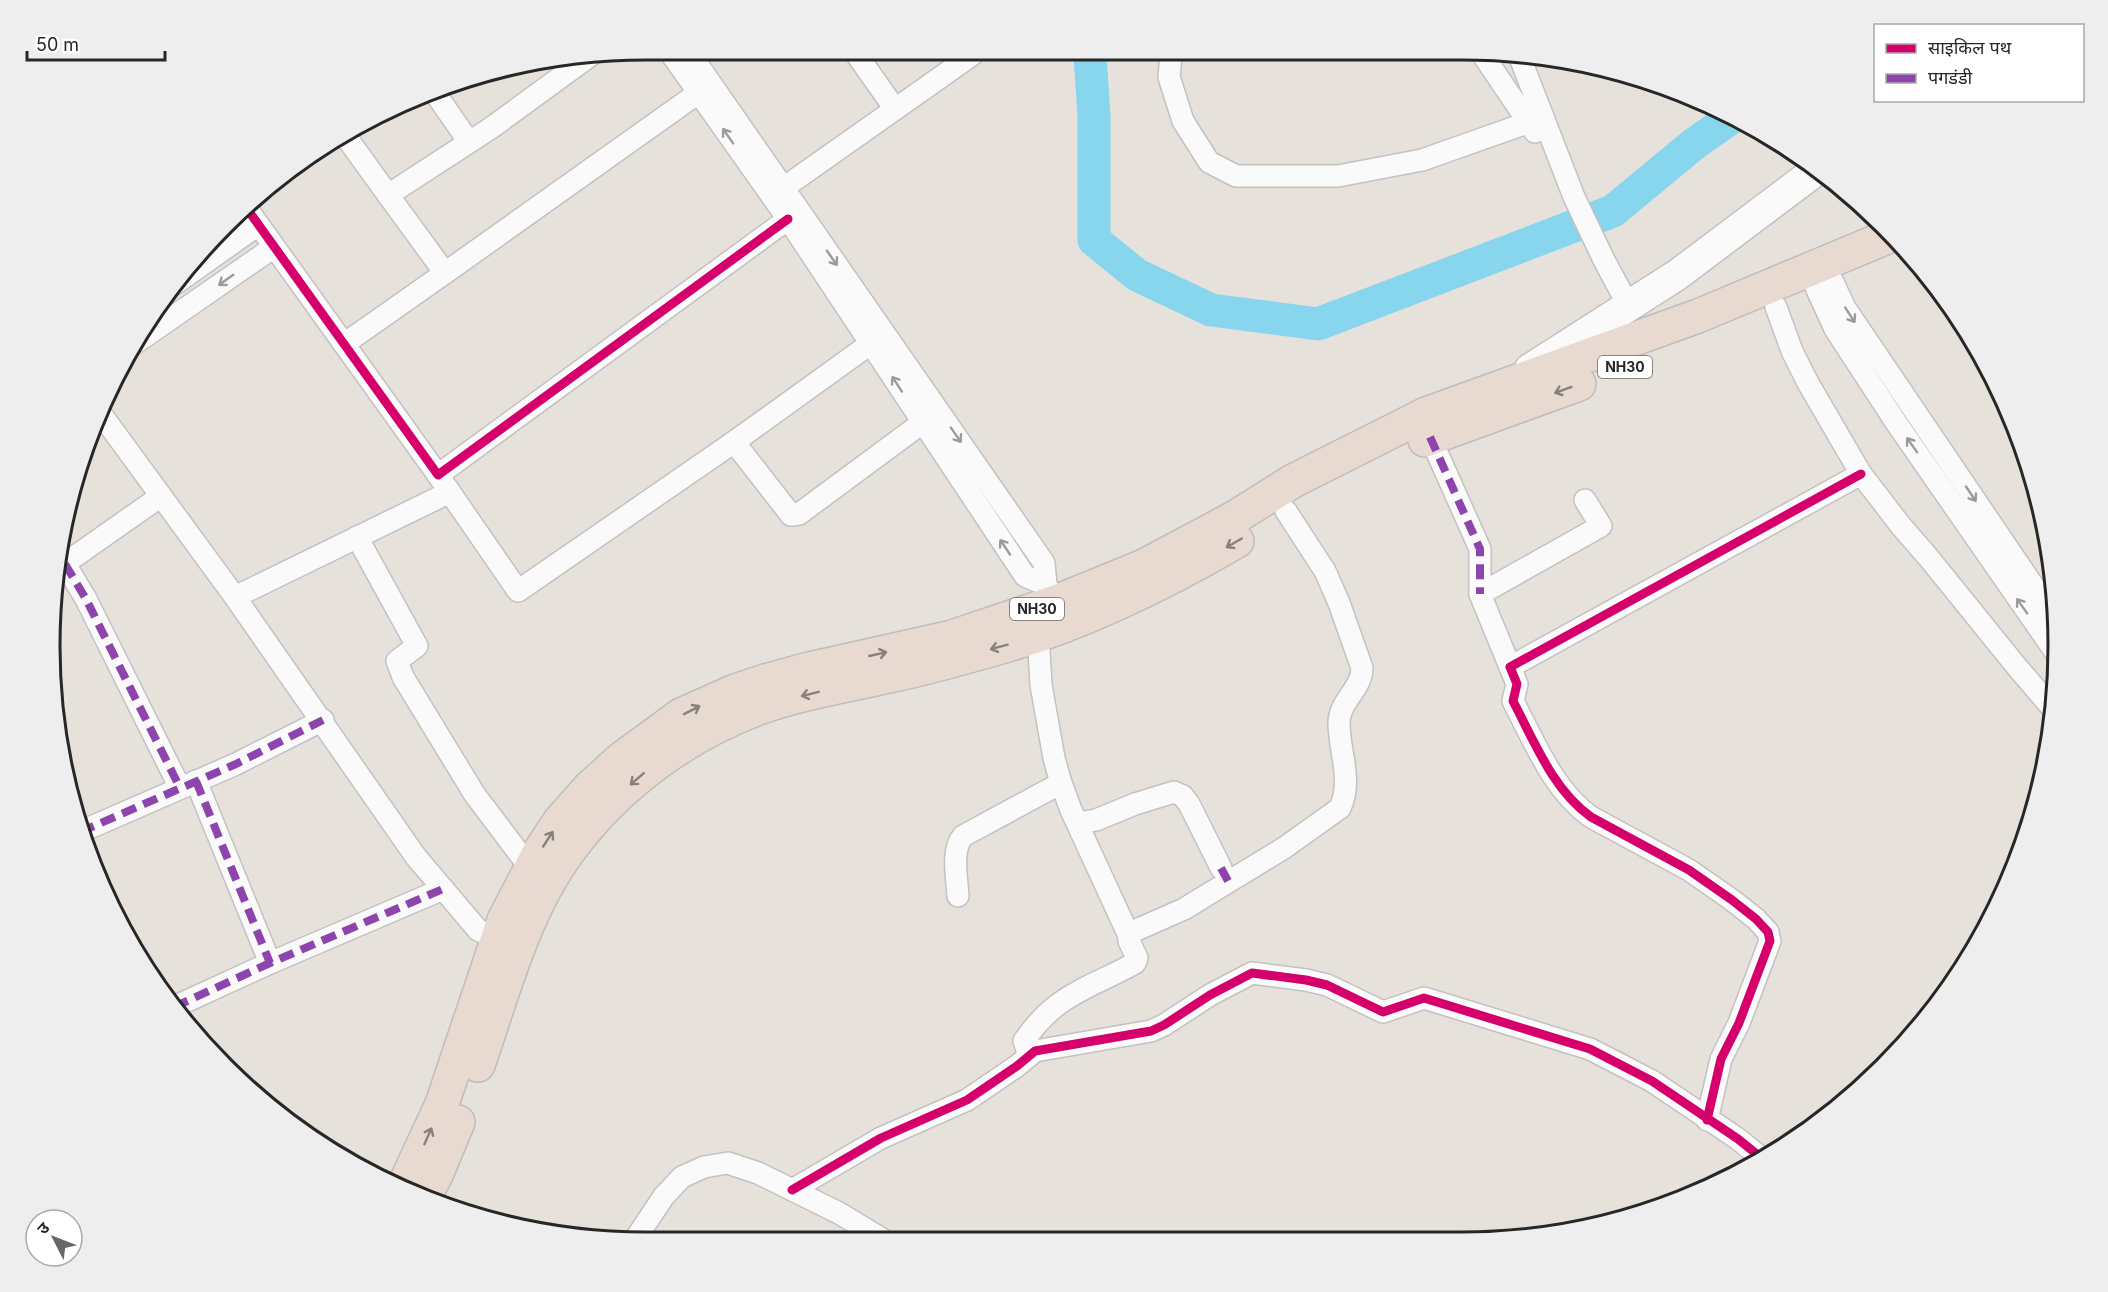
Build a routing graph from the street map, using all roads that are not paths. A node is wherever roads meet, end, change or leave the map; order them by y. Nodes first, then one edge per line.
1 (677, 60) edge
2 (693, 60) edge
3 (861, 60) edge
4 (965, 60) edge
5 (1171, 60) edge
6 (1487, 61) edge
7 (1522, 63) edge
8 (578, 64) edge
9 (704, 88) junction
10 (439, 98) edge
11 (895, 109) junction
12 (1527, 123) junction
13 (349, 141) edge
14 (469, 142) junction
15 (1564, 167) junction
16 (1810, 175) edge
17 (777, 192) junction
18 (388, 195) junction
19 (251, 214) edge
20 (788, 219) junction
21 (258, 225) junction
22 (1884, 240) edge
23 (274, 247) junction
24 (1898, 255) edge
25 (200, 266) edge
26 (445, 273) junction
27 (1820, 276) junction
28 (1628, 305) junction
29 (1776, 307) junction
30 (162, 316) edge
31 (344, 344) junction
32 (870, 344) junction
33 (1499, 400) junction
34 (106, 420) edge
35 (922, 423) junction
36 (1430, 437) junction
37 (734, 442) junction
38 (1861, 474) junction
39 (444, 483) junction
40 (161, 496) junction
41 (1585, 500) dead end
42 (1286, 511) junction
43 (357, 537) junction
44 (67, 557) edge
45 (65, 569) edge
46 (1480, 594) junction
47 (235, 597) junction
48 (1057, 604) junction
49 (2047, 606) edge
50 (1038, 634) junction
51 (2048, 641) edge
52 (1510, 667) junction
53 (2045, 700) edge
54 (323, 720) junction
55 (1061, 783) junction
56 (188, 785) junction
57 (1078, 823) junction
58 (89, 828) edge
59 (1221, 868) dead end
60 (531, 869) junction
61 (443, 889) junction
62 (958, 896) dead end
63 (1129, 936) junction
64 (508, 942) junction
65 (270, 963) junction
66 (181, 1004) edge
67 (1029, 1056) junction
68 (1707, 1120) junction
69 (1755, 1153) edge
70 (407, 1180) edge
71 (427, 1189) edge
72 (792, 1190) junction
73 (640, 1232) edge
74 (870, 1232) edge

1 - 9 street
2 - 9 street
3 - 11 street
4 - 11 street
5 - 12 street
6 - 12 street
7 - 15 street
8 - 14 street
9 - 17 street
9 - 26 street
10 - 14 street
11 - 17 street
12 - 15 street
13 - 18 street
14 - 18 street
15 - 28 street
16 - 28 street
17 - 20 street
17 -> 48 street
18 - 26 street
19 - 21 street
20 - 32 street
20 - 39 street
21 - 23 street
21 - 25 street
22 - 27 highway, NH30
23 -> 30 street
23 - 31 street
24 - 27 highway, NH30
26 - 31 street
27 - 29 highway, NH30
27 - 33 highway, NH30
27 -> 49 street
51 -> 27 street
28 - 33 street
29 -> 33 highway, NH30
29 - 38 street
31 - 39 street
35 -> 32 street
32 - 37 street
33 - 36 highway, NH30
33 - 48 highway, NH30
34 - 40 street
35 - 37 street
48 -> 35 street
36 - 42 highway, NH30
36 - 46 street
37 - 39 street
38 - 52 street
38 - 53 street
39 - 43 street
40 - 44 street
40 - 47 street
41 - 46 street
42 -> 48 highway, NH30
42 - 63 street
43 - 47 street
43 - 60 street
45 - 56 street
46 - 52 street
47 - 54 street
48 - 50 highway, NH30
60 -> 48 highway, NH30
50 - 55 street
50 -> 64 highway, NH30
52 - 68 street
54 - 56 street
54 - 61 street
55 - 57 street
55 - 62 street
56 - 58 street
56 - 65 street
57 - 59 street
57 - 63 street
60 - 64 highway, NH30
61 - 64 street
61 - 65 street
63 - 67 street
70 -> 64 highway, NH30
64 - 71 highway, NH30
65 - 66 street
67 - 68 street
67 - 72 street
68 - 69 street
72 - 73 street
72 - 74 street

